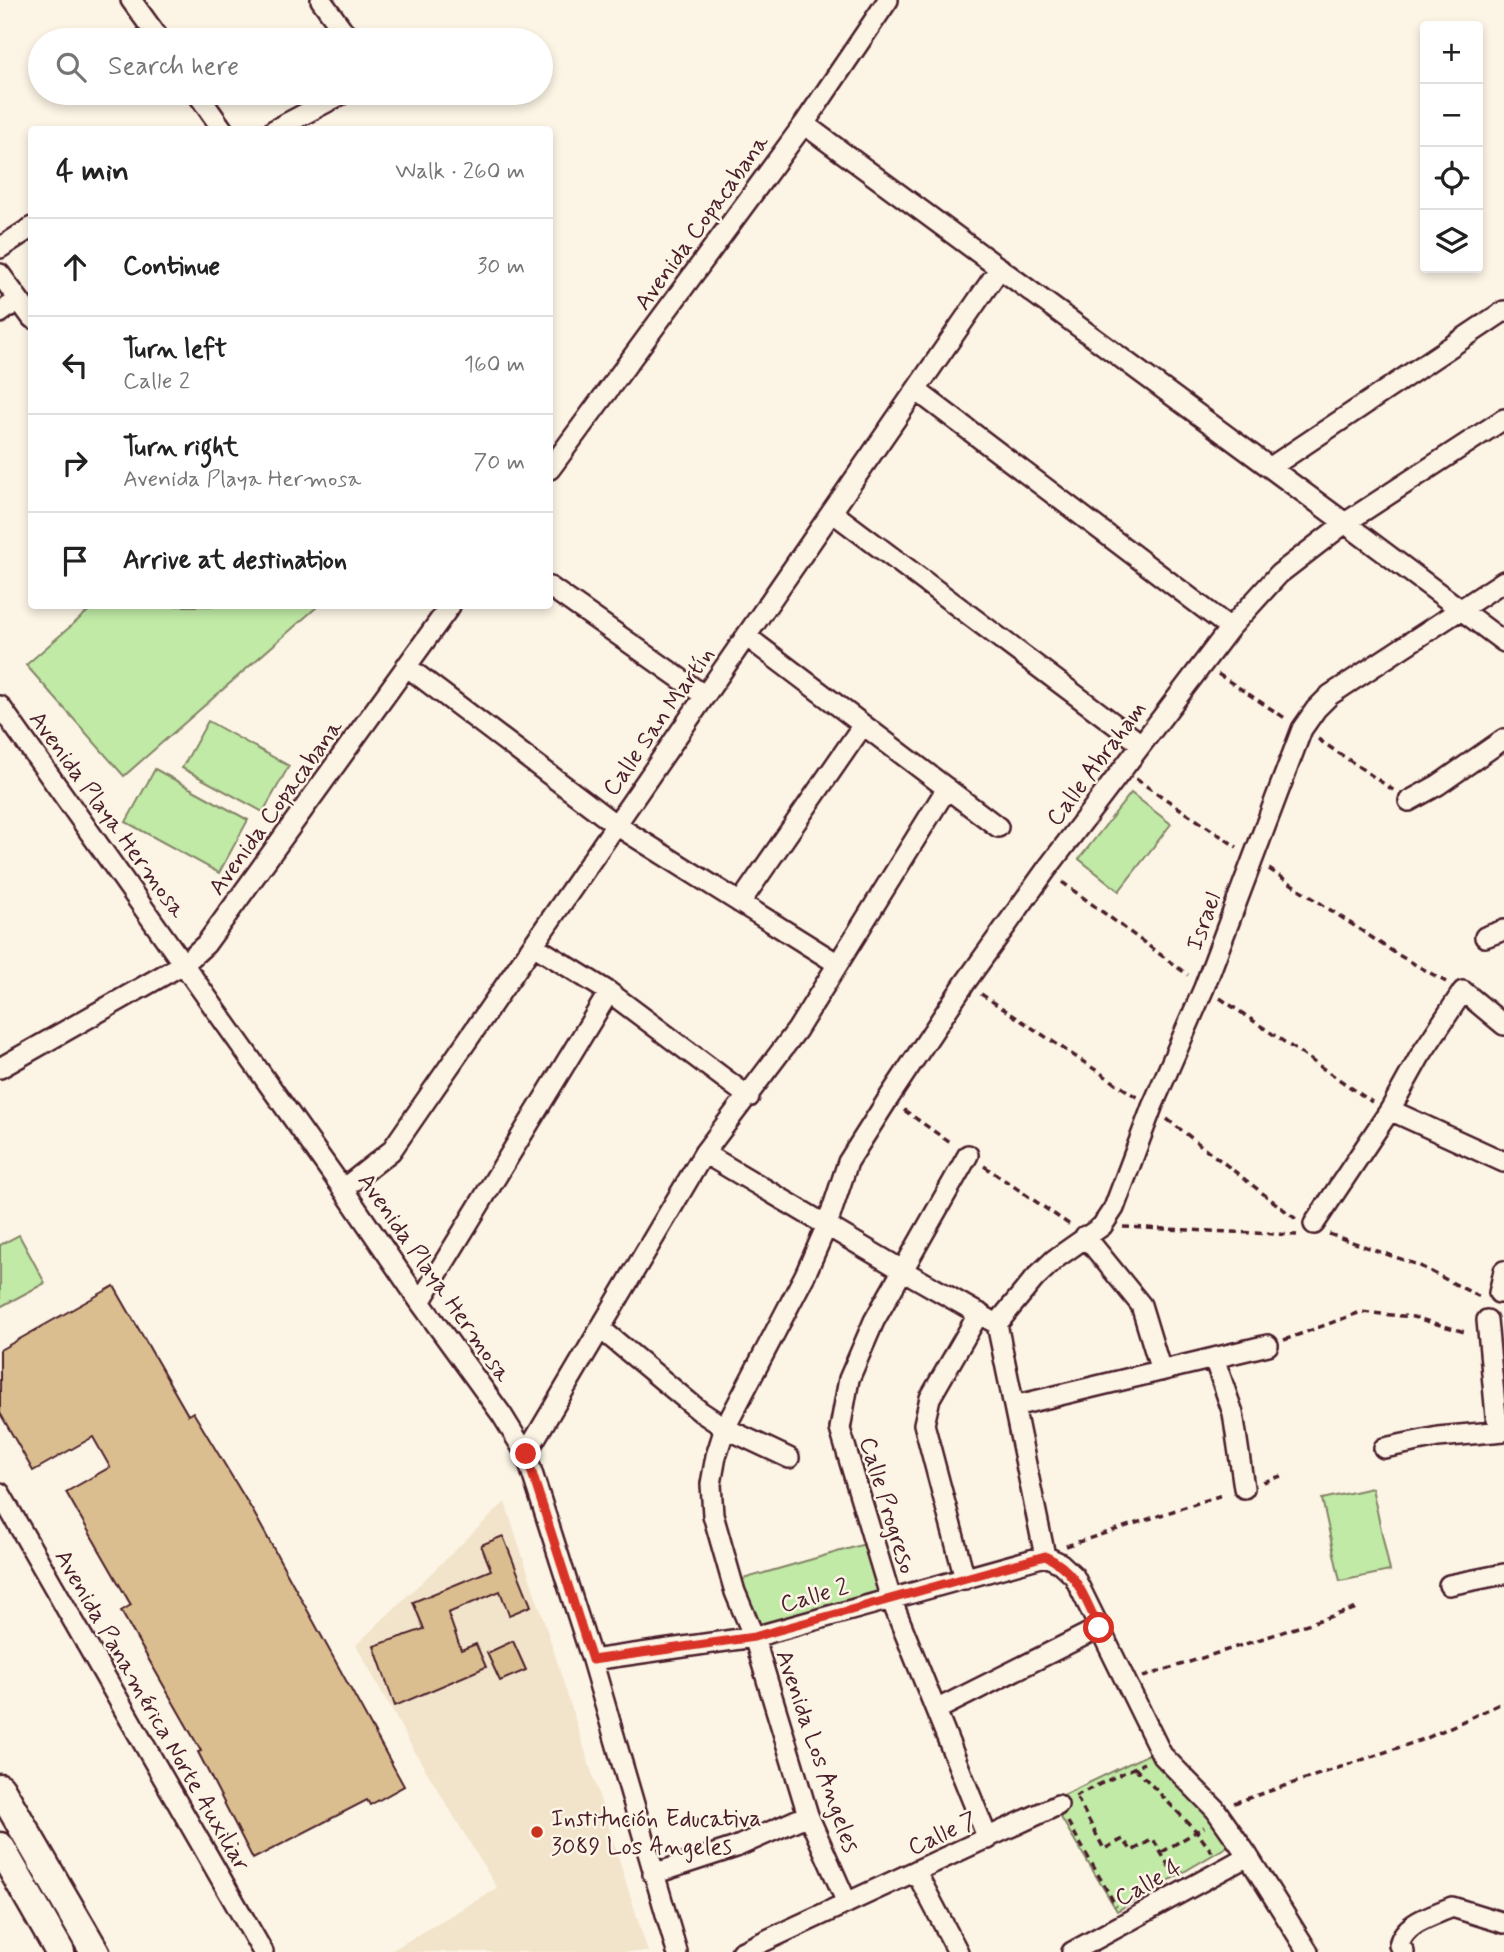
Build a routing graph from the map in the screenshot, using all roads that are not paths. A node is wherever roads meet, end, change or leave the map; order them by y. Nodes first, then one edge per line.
1 (131, 0) edge
2 (321, 0) edge
3 (888, 0) edge
4 (151, 28) edge
5 (341, 28) edge
6 (205, 105) edge
7 (321, 105) edge
8 (804, 124) junction
9 (220, 126) edge
10 (282, 126) edge
11 (28, 230) edge
12 (0, 248) edge
13 (1000, 268) junction
14 (0, 274) edge
15 (18, 300) junction
16 (1504, 311) edge
17 (0, 313) edge
18 (28, 313) edge
19 (916, 390) junction
20 (1504, 419) edge
21 (553, 465) edge
22 (1270, 467) junction
23 (832, 512) junction
24 (1345, 523) junction
25 (1504, 582) edge
26 (553, 589) edge
27 (448, 609) edge
28 (1461, 611) junction
29 (1230, 628) junction
30 (746, 636) junction
31 (1504, 642) edge
32 (406, 666) junction
33 (705, 696) junction
34 (0, 706) edge
35 (863, 725) junction
36 (1504, 739) edge
37 (1141, 744) junction
38 (947, 788) junction
39 (1409, 801) dead end
40 (616, 825) junction
41 (998, 827) dead end
42 (740, 903) junction
43 (1504, 929) edge
44 (1485, 937) dead end
45 (534, 945) junction
46 (185, 963) junction
47 (838, 964) junction
48 (609, 992) junction
49 (1504, 1025) edge
50 (0, 1068) edge
51 (749, 1097) junction
52 (1390, 1110) junction
53 (704, 1153) junction
54 (968, 1155) road end
55 (1504, 1163) edge
56 (343, 1189) junction
57 (827, 1225) junction
58 (1094, 1231) junction
59 (1314, 1231) road end
60 (902, 1270) junction
61 (1504, 1271) edge
62 (420, 1303) junction
63 (979, 1314) junction
64 (997, 1324) junction
65 (601, 1329) junction
66 (1268, 1345) road end
67 (1214, 1358) junction
68 (1161, 1371) junction
69 (1014, 1406) junction
70 (725, 1429) junction
71 (1504, 1430) edge
72 (1384, 1448) dead end
73 (526, 1454) junction
74 (789, 1458) dead end
75 (1244, 1488) road end
76 (0, 1493) edge
77 (1045, 1556) junction
78 (1504, 1574) edge
79 (965, 1578) junction
80 (1449, 1585) dead end
81 (891, 1599) junction
82 (1099, 1628) junction
83 (754, 1637) junction
84 (592, 1660) junction
85 (936, 1710) junction
86 (0, 1787) edge
87 (1058, 1805) road end
88 (808, 1815) junction
89 (988, 1839) junction
90 (0, 1847) edge
91 (1248, 1856) junction
92 (916, 1872) junction
93 (653, 1874) junction
94 (847, 1903) junction
95 (1504, 1923) edge
96 (1403, 1944) edge
97 (60, 1952) edge
98 (95, 1952) edge
99 (263, 1952) edge
100 (677, 1952) edge
101 (741, 1952) edge
102 (958, 1952) edge
103 (1072, 1952) edge
104 (1308, 1952) edge

1 - 4 street
2 - 5 street
3 - 8 street, Avenida Copacabana
6 - 9 street
7 - 10 street
8 - 13 street
8 - 21 street, Avenida Copacabana
11 - 12 street
13 - 19 street, Calle San Martín
13 - 22 street
14 - 15 street
15 - 17 street
15 - 18 street
16 - 22 street
19 - 23 street, Calle San Martín
19 - 29 street
20 - 24 street, Calle Abraham
22 - 24 street
23 - 30 street, Calle San Martín
23 - 37 street
24 - 28 street
24 - 29 street, Calle Abraham
25 - 28 street, Israel
26 - 33 street
27 - 32 street, Avenida Copacabana
28 - 31 street
28 - 58 street, Israel
29 - 37 street, Calle Abraham
30 - 33 street, Calle San Martín
30 - 35 street
32 - 40 street
32 - 46 street, Avenida Copacabana
33 - 40 street, Calle San Martín
34 - 46 street, Avenida Playa Hermosa
35 - 38 street
35 - 42 street
36 - 39 street
37 - 57 street, Calle Abraham
38 - 41 street
38 - 47 street
40 - 42 street
40 - 45 street, Calle San Martín
42 - 47 street
43 - 44 street
45 - 48 street
45 - 56 street, Calle San Martín
46 - 50 street, Avenida Copacabana
46 - 56 street, Avenida Playa Hermosa
47 - 51 street
48 - 51 street
48 - 62 street
49 - 52 street
51 - 53 street
52 - 55 street
52 - 59 street
53 - 57 street
53 - 65 street
54 - 60 street, Calle Progreso
56 - 62 street, Avenida Playa Hermosa
57 - 60 street
57 - 70 street, Avenida Los Angeles
58 - 64 street, Israel
58 - 68 street
60 - 63 street
60 - 81 street, Calle Progreso
61 - 71 street
62 - 73 street, Avenida Playa Hermosa
63 - 64 street
63 - 79 street
64 - 69 street
65 - 70 street
65 - 73 street
66 - 67 street
67 - 68 street
67 - 75 street
68 - 69 street
69 - 77 street
70 - 74 street
70 - 83 street, Avenida Los Angeles
71 - 72 street
73 - 84 street, Avenida Playa Hermosa
76 - 99 street, Avenida Panamérica Norte Auxiliar
77 - 79 street, Calle 2
77 - 82 street
78 - 80 street
79 - 81 street, Calle 2
81 - 83 street, Calle 2
81 - 85 street, Calle Progreso
82 - 85 street
82 - 91 street
83 - 84 street, Calle 2
83 - 88 street, Avenida Los Angeles
84 - 93 street, Avenida Playa Hermosa
85 - 89 street, Calle Progreso
86 - 98 highway
87 - 89 street, Calle 7
88 - 93 street
88 - 94 street, Avenida Los Angeles
89 - 92 street, Calle 7
90 - 97 highway
91 - 103 street, Calle 4
91 - 104 street
92 - 94 street, Calle 7
92 - 102 street
93 - 100 street, Avenida Playa Hermosa
94 - 101 street, Calle 7
95 - 96 street

